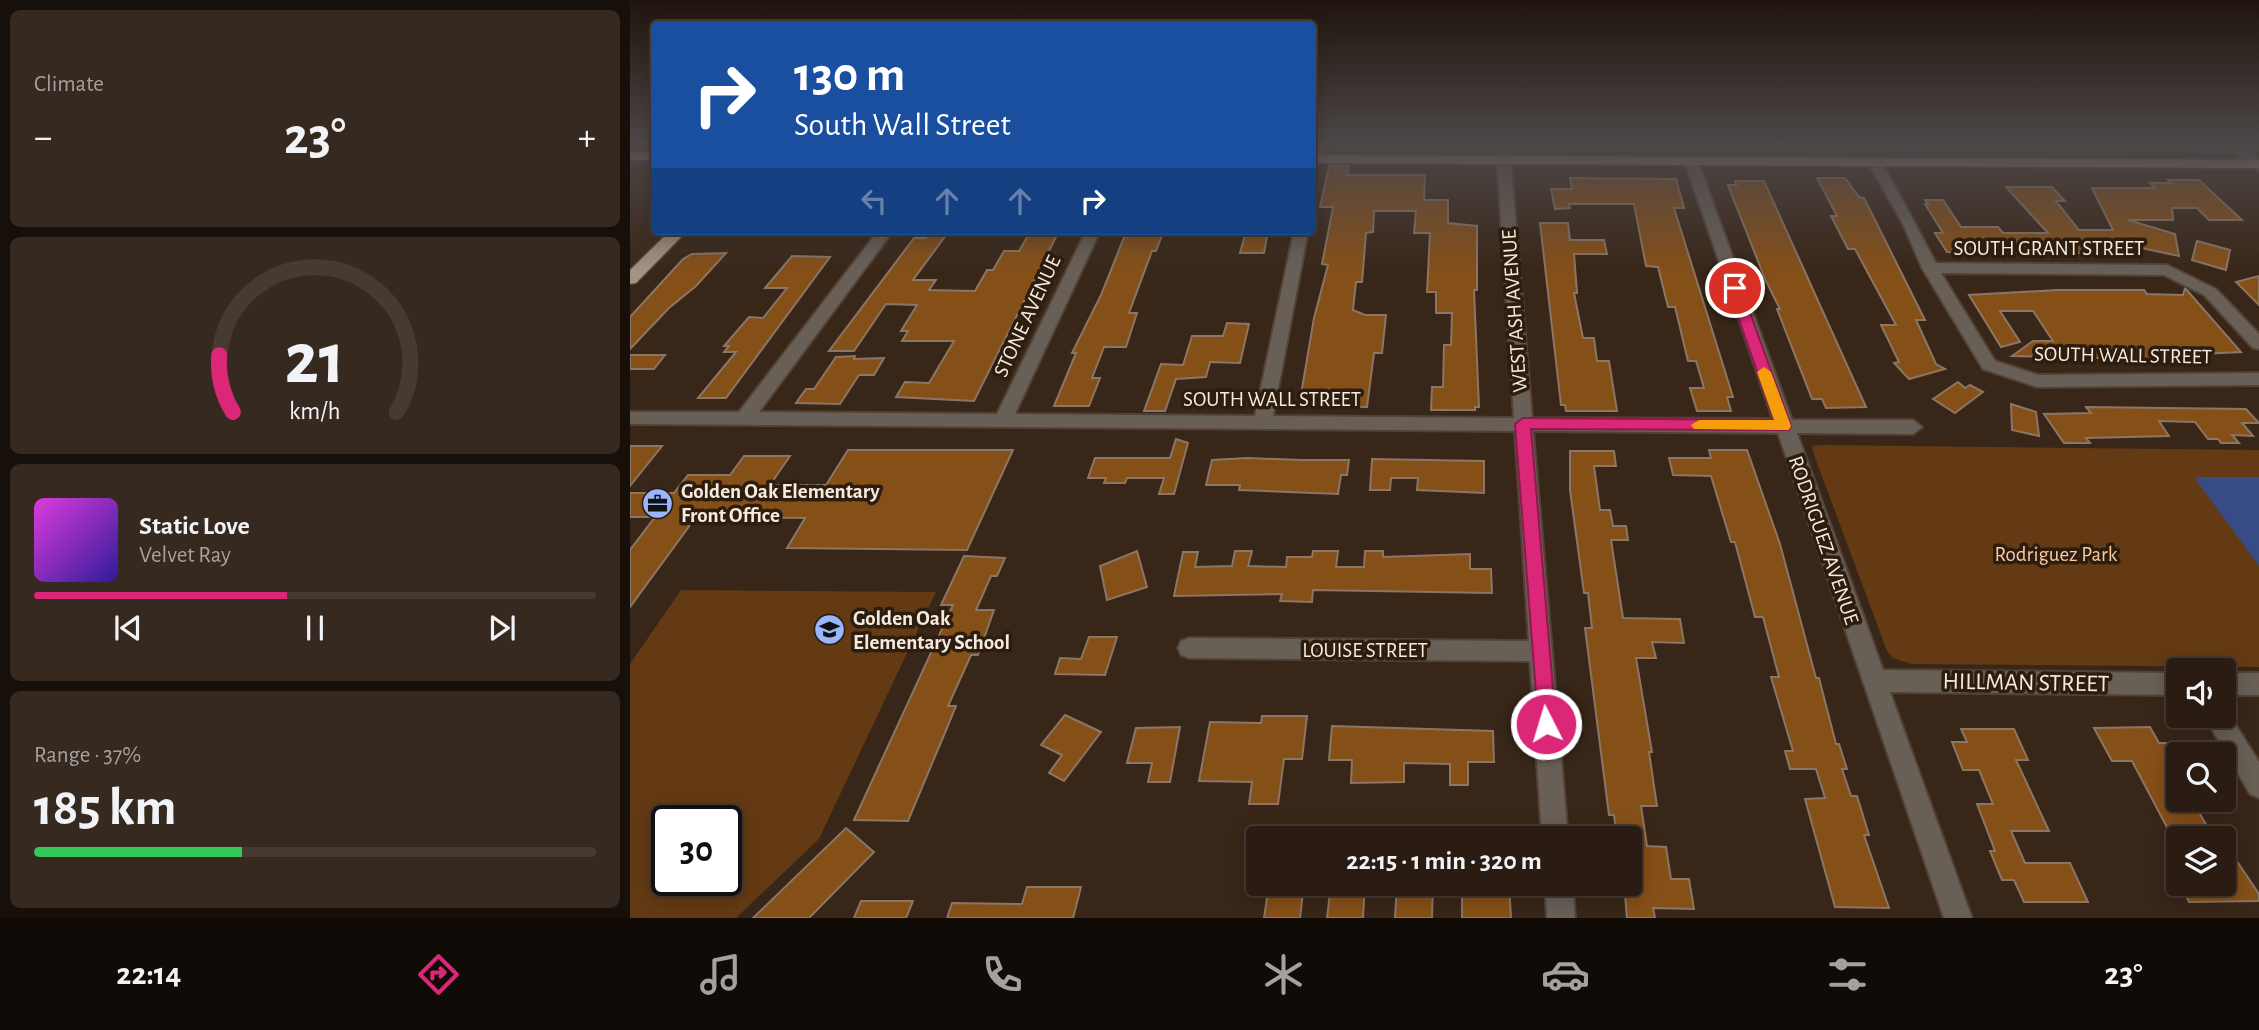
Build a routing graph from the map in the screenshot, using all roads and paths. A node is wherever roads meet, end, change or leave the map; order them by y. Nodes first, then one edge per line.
1 (1505, 186) edge
2 (1700, 186) edge
3 (1889, 186) edge
4 (675, 235) edge
5 (883, 235) edge
6 (1091, 235) edge
7 (1300, 235) edge
8 (1930, 268) junction
9 (630, 279) edge
10 (2259, 344) edge
11 (2259, 379) edge
12 (630, 418) edge
13 (746, 418) junction
14 (1003, 420) junction
15 (1263, 422) junction
16 (1523, 424) junction
17 (1783, 426) junction
18 (1913, 427) dead end
19 (1189, 648) dead end
20 (1541, 652) junction
21 (1874, 681) junction
22 (2166, 684) edge
23 (2236, 684) edge
24 (2259, 684) edge
25 (2223, 728) edge
26 (2259, 785) edge
27 (1554, 826) edge
28 (1560, 896) edge
29 (1561, 918) edge
30 (1958, 918) edge

1 - 16 street, WEST ASH AVENUE
2 - 17 street, RODRIGUEZ AVENUE
3 - 8 street
4 - 9 main road
5 - 13 street
6 - 14 street, STONE AVENUE
7 - 15 street
8 - 10 street, SOUTH GRANT STREET
8 - 11 street, SOUTH WALL STREET
12 - 13 street, SOUTH WALL STREET
13 - 14 street, SOUTH WALL STREET
14 - 15 street, SOUTH WALL STREET
15 - 16 street, SOUTH WALL STREET
16 - 17 street, SOUTH WALL STREET
16 - 20 street, WEST ASH AVENUE
17 - 18 street, SOUTH WALL STREET
17 - 21 street, RODRIGUEZ AVENUE
19 - 20 street, LOUISE STREET
20 - 27 street, WEST ASH AVENUE
21 - 22 street, HILLMAN STREET
21 - 30 street, RODRIGUEZ AVENUE
23 - 24 street
25 - 26 street
28 - 29 street

